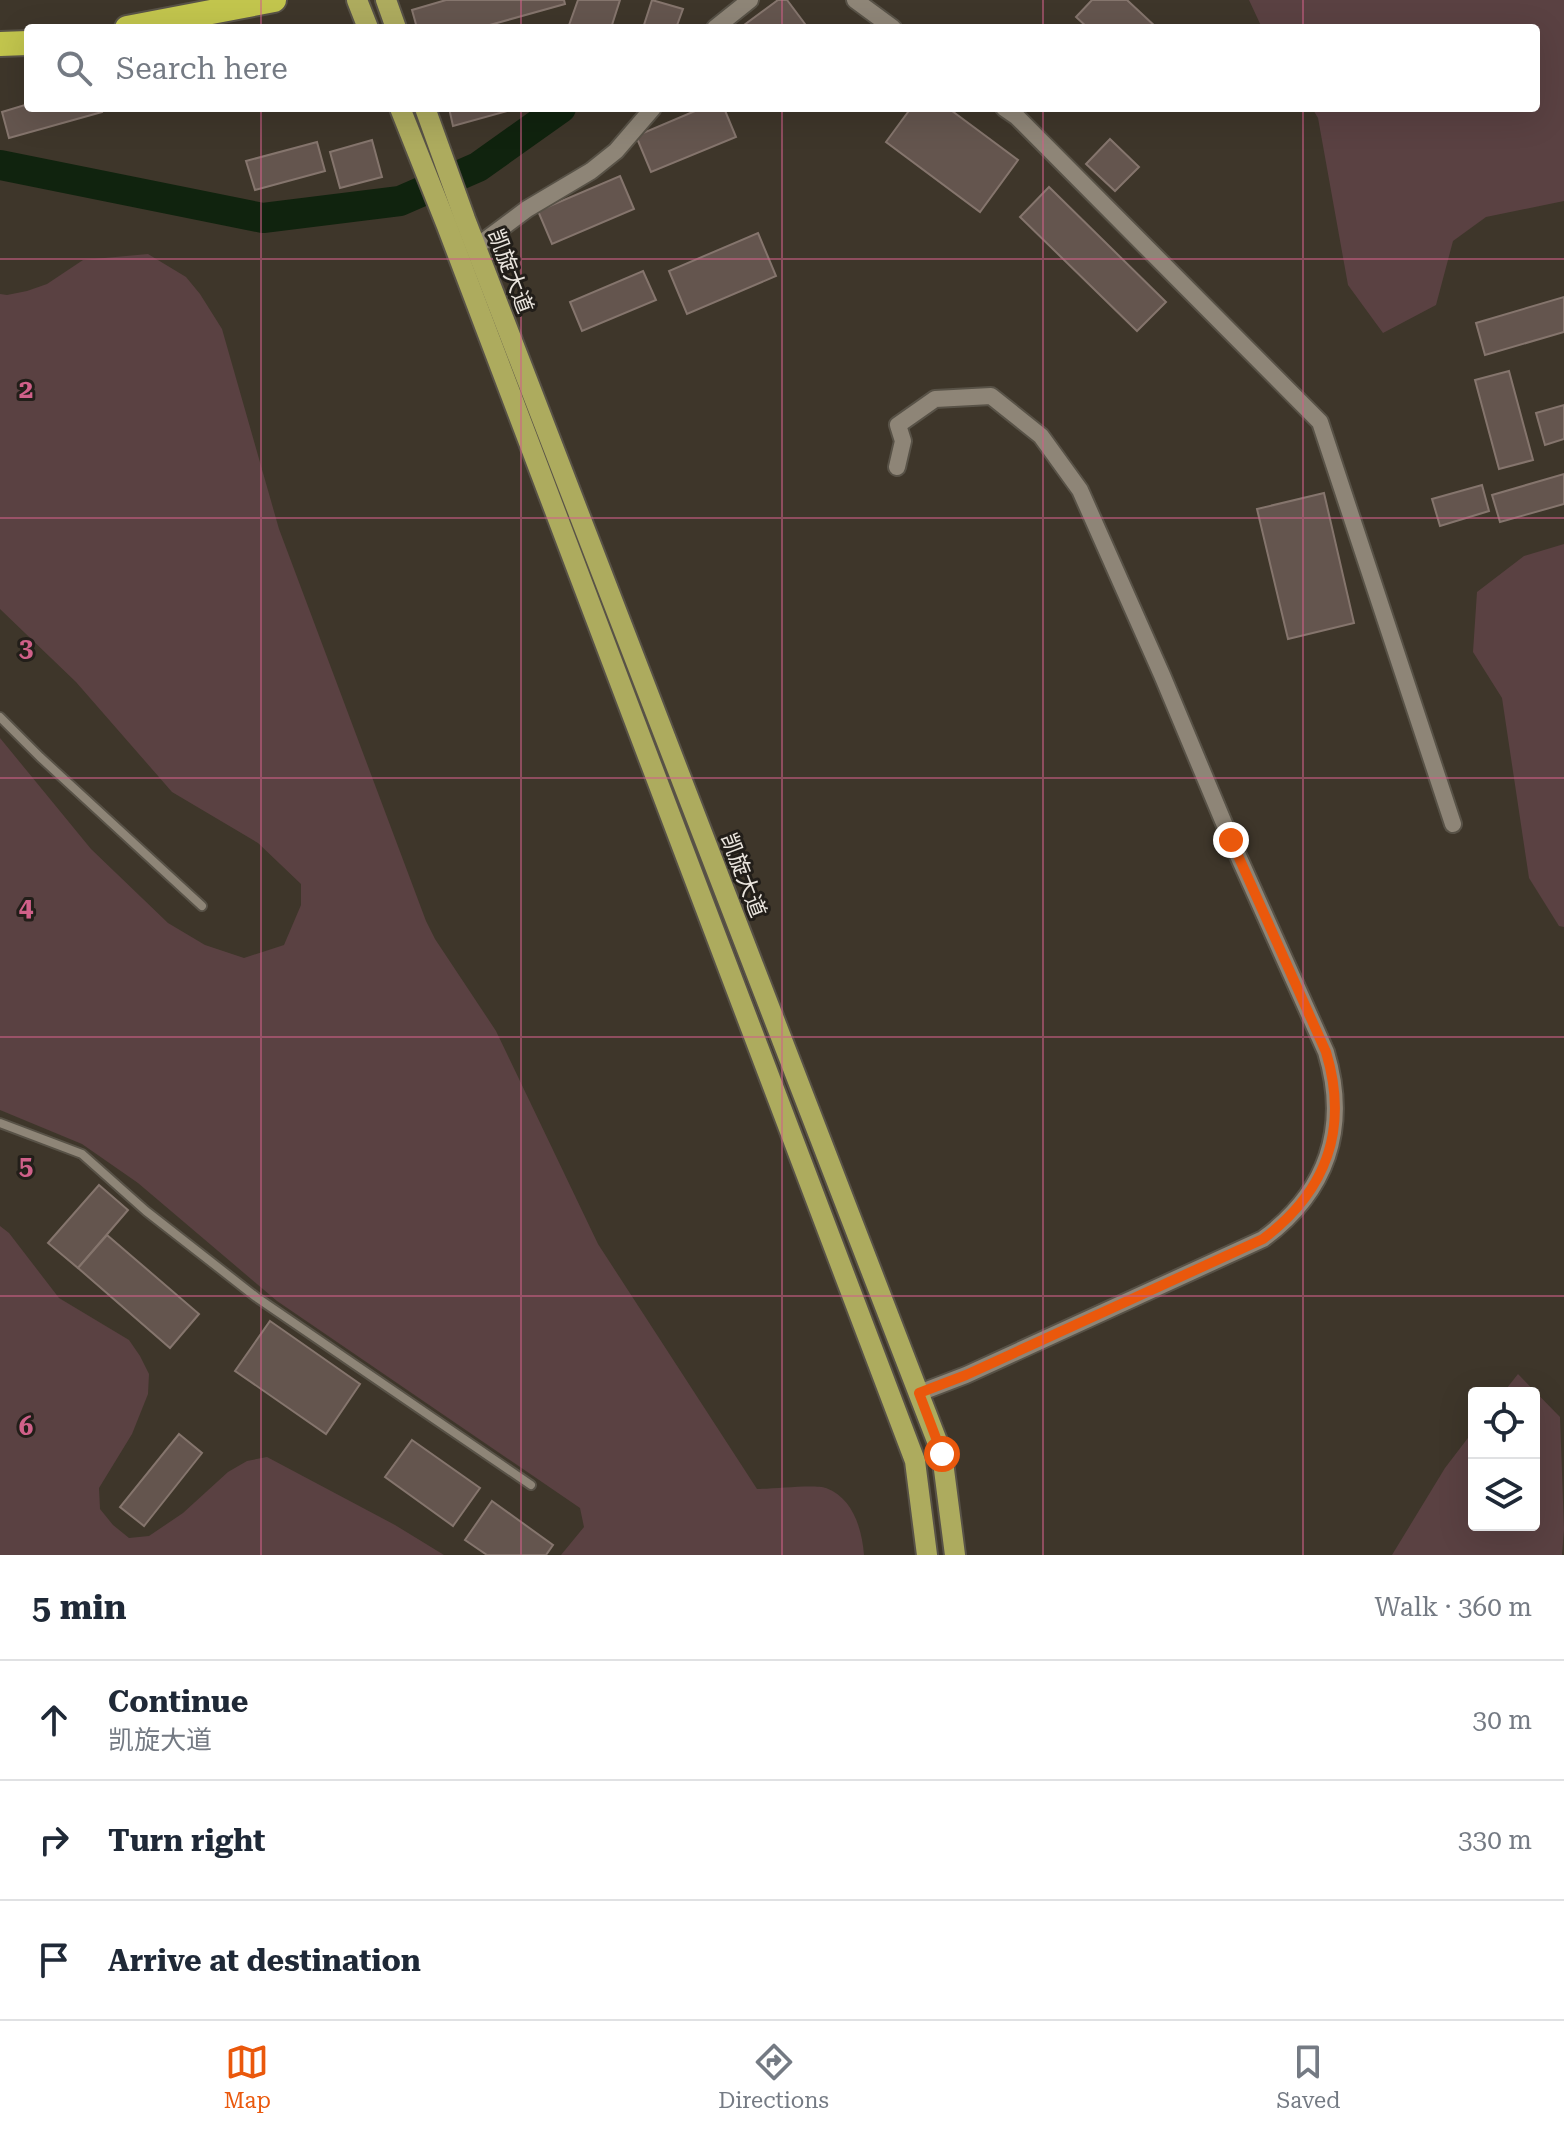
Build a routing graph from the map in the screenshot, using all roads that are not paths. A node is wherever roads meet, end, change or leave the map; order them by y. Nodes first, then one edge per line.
1 (274, 0) edge
2 (357, 0) edge
3 (386, 0) edge
4 (750, 0) edge
5 (855, 0) edge
6 (148, 24) edge
7 (366, 24) edge
8 (395, 24) edge
9 (720, 24) edge
10 (888, 24) edge
11 (24, 43) edge
12 (0, 44) edge
13 (402, 112) edge
14 (426, 112) edge
15 (650, 112) edge
16 (1009, 112) edge
17 (456, 223) junction
18 (476, 247) junction
19 (897, 467) dead end
20 (0, 717) edge
21 (1453, 824) dead end
22 (202, 906) dead end
23 (0, 1123) edge
24 (919, 1393) junction
25 (531, 1485) dead end
26 (927, 1555) edge
27 (955, 1555) edge

1 - 6 highway
2 - 7 main road
3 - 8 main road
4 - 9 street
5 - 10 street
11 - 12 highway
13 - 17 main road
14 - 17 main road
15 - 18 street
16 - 21 street
17 - 18 main road, 凯旋大道
17 - 26 main road, 凯旋大道
18 - 24 main road, 凯旋大道
19 - 24 street
20 - 22 lane
23 - 25 lane
24 - 27 main road, 凯旋大道

